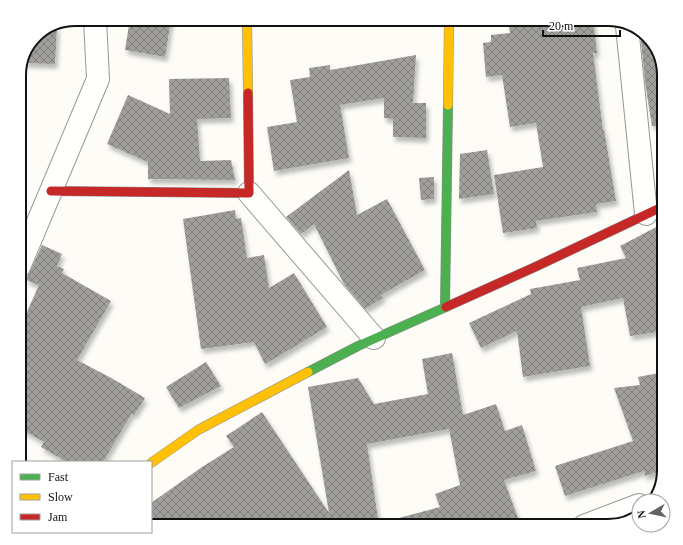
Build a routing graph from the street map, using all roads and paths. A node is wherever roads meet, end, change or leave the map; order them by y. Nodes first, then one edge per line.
1 (95, 26) edge
2 (247, 26) edge
3 (448, 26) edge
4 (628, 31) edge
5 (51, 190) junction
6 (249, 193) junction
7 (655, 210) edge
8 (26, 250) edge
9 (445, 307) junction
10 (374, 338) junction
11 (152, 462) edge
12 (631, 508) edge
13 (602, 519) edge

1 - 5 street
2 - 6 street
3 - 9 street
4 - 7 street
5 - 6 street
5 - 8 street
6 - 10 street
7 - 9 street
9 - 10 street
10 - 11 street
12 - 13 street

